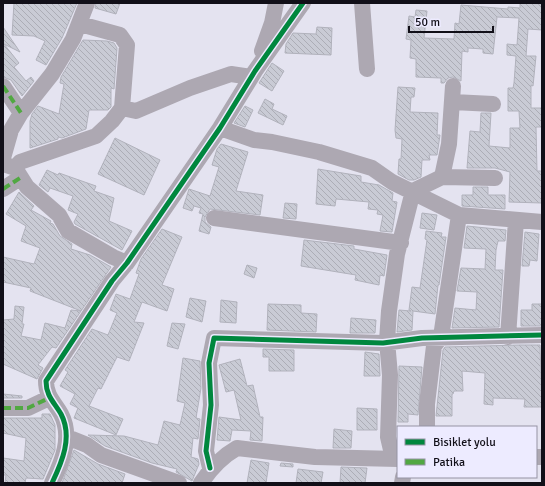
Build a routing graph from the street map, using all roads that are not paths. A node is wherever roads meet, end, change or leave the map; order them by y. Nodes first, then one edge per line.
1 (87, 3) edge
2 (276, 3) edge
3 (303, 3) edge
4 (315, 3) edge
5 (362, 3) edge
6 (292, 19) junction
7 (80, 24) junction
8 (367, 69) dead end
9 (253, 74) junction
10 (3, 86) edge
11 (453, 86) dead end
12 (453, 102) junction
13 (493, 104) dead end
14 (122, 108) junction
15 (21, 113) junction
16 (220, 128) junction
17 (10, 167) edge
18 (442, 177) junction
19 (495, 178) dead end
20 (3, 189) edge
21 (413, 191) junction
22 (459, 215) junction
23 (214, 218) dead end
24 (516, 220) junction
25 (542, 222) edge
26 (401, 243) junction
27 (127, 263) junction
28 (542, 335) edge
29 (441, 337) junction
30 (508, 337) junction
31 (387, 341) junction
32 (49, 398) junction
33 (3, 408) edge
34 (427, 426) edge
35 (67, 437) junction
36 (397, 453) edge
37 (397, 459) edge
38 (210, 468) junction
39 (52, 483) edge
40 (179, 483) edge
41 (201, 483) edge

1 - 7 street
2 - 9 street
3 - 6 street
4 - 6 street
5 - 8 street
6 - 9 street
7 - 14 street
7 - 15 street
9 - 14 street
9 - 16 street
10 - 15 street
11 - 12 street
12 - 13 street
12 - 18 street
14 - 17 street
15 - 17 street
16 - 21 street
16 - 27 street
17 - 20 street
17 - 27 street
18 - 19 street
18 - 21 street
21 - 22 street
21 - 26 street
22 - 24 street
22 - 29 street
23 - 26 street
24 - 25 street
24 - 30 street
26 - 31 street
27 - 32 street
28 - 30 street
29 - 30 street
29 - 31 street
29 - 34 street
31 - 36 street
31 - 38 street
32 - 33 street
32 - 35 street
35 - 39 street
35 - 40 street
37 - 38 street
38 - 41 street

